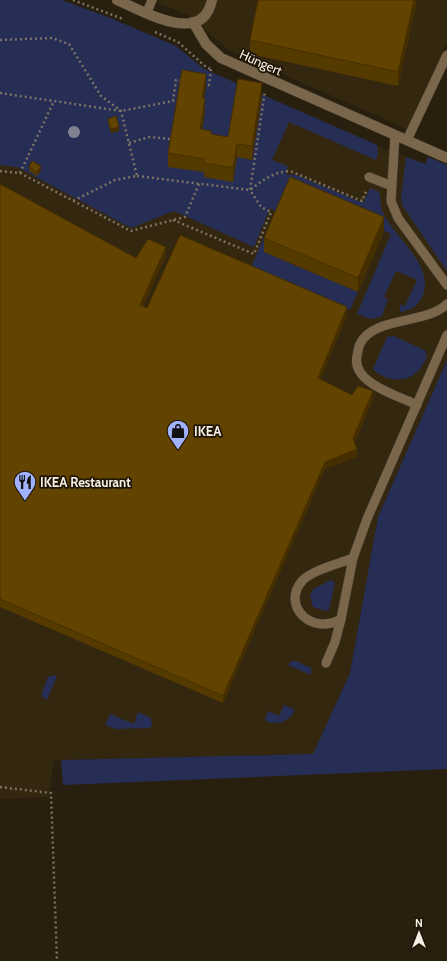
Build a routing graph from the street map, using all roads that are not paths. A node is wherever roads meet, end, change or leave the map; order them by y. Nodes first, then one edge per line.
1 (117, 0) edge
2 (152, 0) edge
3 (212, 0) edge
4 (147, 12) junction
5 (193, 22) junction
6 (447, 55) edge
7 (395, 135) junction
8 (407, 140) junction
9 (447, 158) edge
10 (371, 177) road end
11 (392, 186) junction
12 (447, 286) edge
13 (447, 304) edge
14 (447, 335) edge
15 (417, 405) junction
16 (353, 558) junction
17 (341, 619) junction
18 (326, 663) dead end

1 - 4 street
2 - 4 lane
3 - 5 street
4 - 5 street
5 - 7 street, Hüngert
6 - 8 lane
7 - 8 street, Hüngert
7 - 11 lane
8 - 9 street, Hüngert
10 - 11 lane
11 - 12 lane
13 - 15 lane
14 - 15 lane
15 - 16 lane
16 - 17 lane
16 - 17 lane
17 - 18 lane

